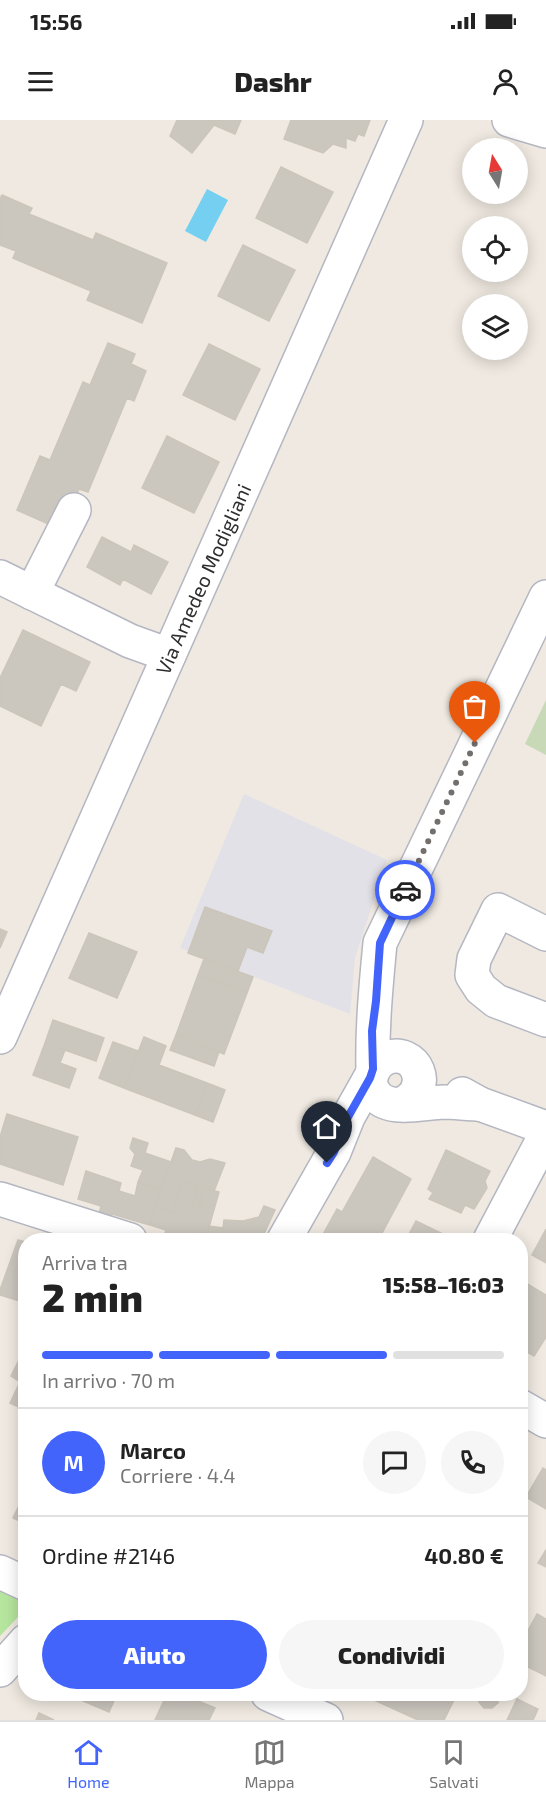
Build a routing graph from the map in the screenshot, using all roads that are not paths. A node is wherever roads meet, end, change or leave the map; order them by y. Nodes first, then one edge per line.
1 (406, 120) edge
2 (509, 120) edge
3 (546, 131) edge
4 (74, 510) dead end
5 (0, 577) edge
6 (32, 593) junction
7 (546, 597) edge
8 (169, 655) junction
9 (546, 934) edge
10 (376, 1001) junction
11 (546, 1020) edge
12 (0, 1037) edge
13 (411, 1062) junction
14 (372, 1074) junction
15 (480, 1104) junction
16 (397, 1105) junction
17 (546, 1128) edge
18 (546, 1134) edge
19 (334, 1152) junction
20 (0, 1199) edge
21 (107, 1233) edge
22 (288, 1233) edge
23 (494, 1233) edge
24 (528, 1411) edge
25 (546, 1421) edge
26 (0, 1572) edge
27 (18, 1580) edge
28 (18, 1650) edge
29 (0, 1670) edge
30 (284, 1701) edge
31 (326, 1720) edge

1 - 8 street, Via Amedeo Modigliani
2 - 3 street
4 - 6 street
5 - 6 street
6 - 8 street
7 - 10 street
8 - 12 street, Via Amedeo Modigliani
9 - 11 street
10 - 13 street
10 - 14 street
13 - 14 street
13 - 15 street
13 - 16 street
14 - 16 street
14 - 19 street
15 - 16 street
15 - 17 street
16 - 19 street
18 - 23 street
19 - 22 street
20 - 21 street
24 - 25 street
26 - 27 street
28 - 29 street
30 - 31 street

